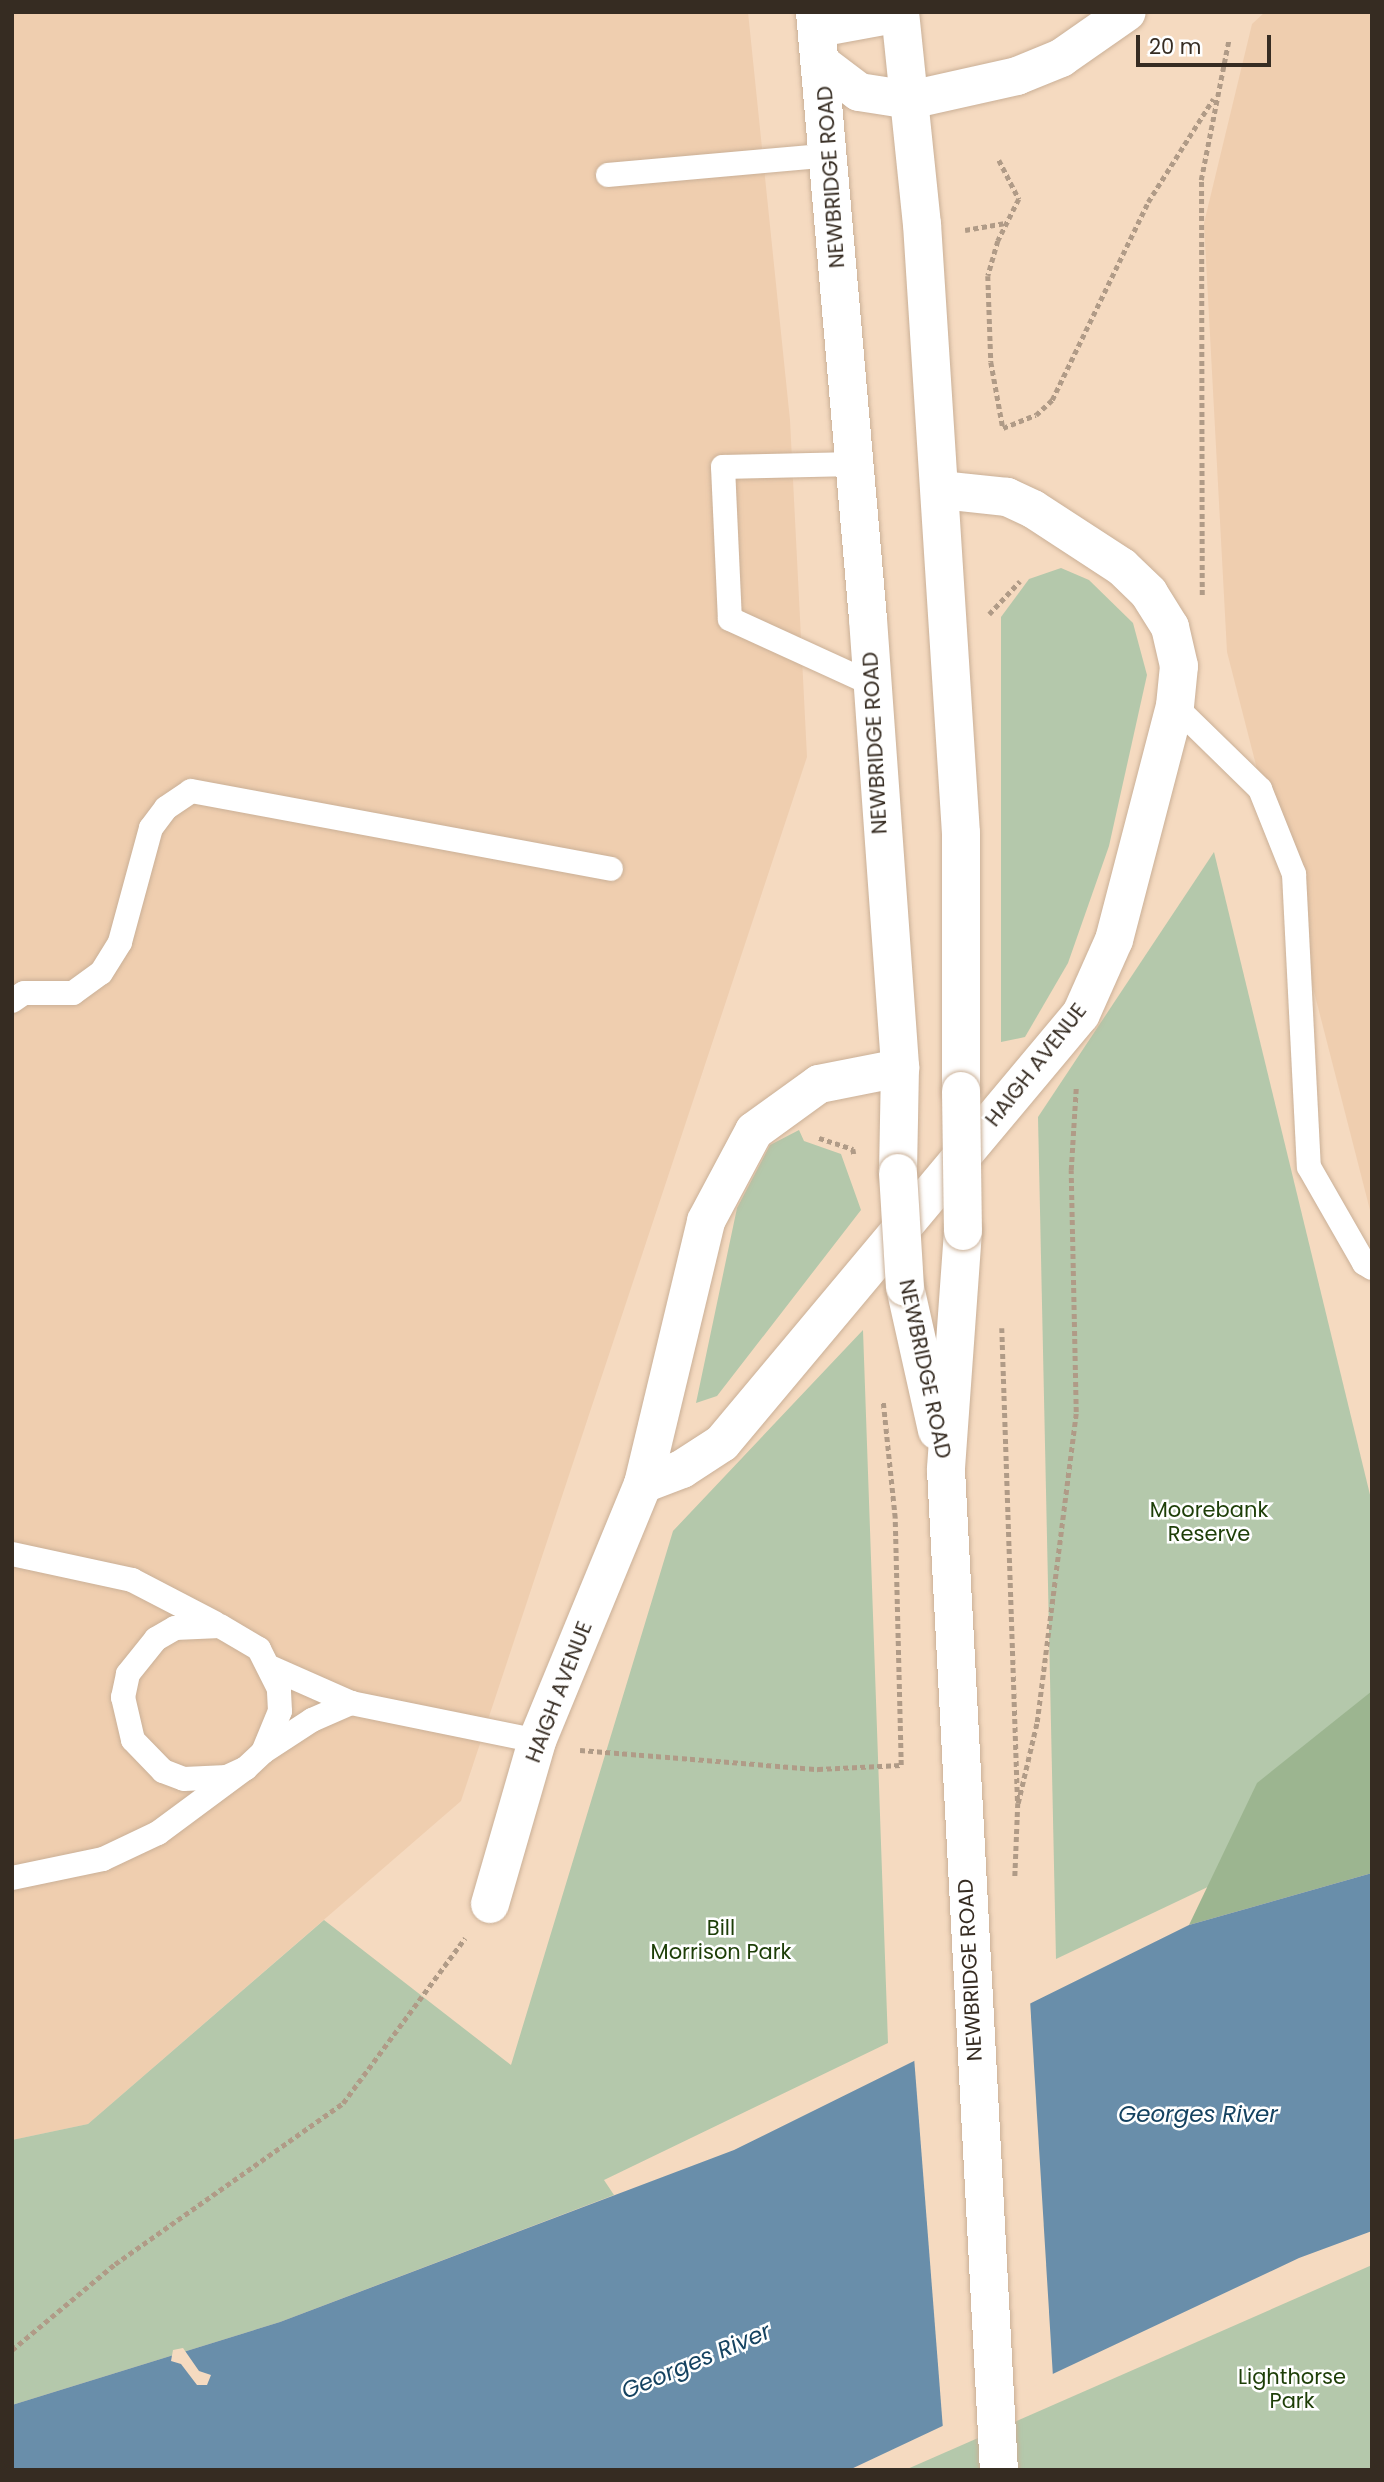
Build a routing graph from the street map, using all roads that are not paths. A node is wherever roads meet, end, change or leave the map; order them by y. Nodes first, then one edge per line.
1 (900, 12) edge
2 (1126, 12) edge
3 (818, 35) edge
4 (911, 100) junction
5 (830, 155) junction
6 (608, 175) dead end
7 (854, 464) junction
8 (942, 490) junction
9 (872, 684) junction
10 (1175, 706) junction
11 (611, 869) dead end
12 (12, 1001) edge
13 (900, 1068) junction
14 (1372, 1268) edge
15 (946, 1470) junction
16 (643, 1484) junction
17 (12, 1554) edge
18 (220, 1626) junction
19 (272, 1668) junction
20 (351, 1703) junction
21 (537, 1741) junction
22 (255, 1760) junction
23 (12, 1878) edge
24 (490, 1904) road end
25 (999, 2470) edge

1 - 3 main road
1 - 4 main road, NEWBRIDGE ROAD
2 - 4 main road
3 - 4 main road
3 - 5 main road, NEWBRIDGE ROAD
4 - 8 main road, NEWBRIDGE ROAD
5 - 6 lane
5 - 7 main road, NEWBRIDGE ROAD
7 - 9 main road, NEWBRIDGE ROAD
7 - 9 lane
8 - 10 main road, HAIGH AVENUE
8 - 15 main road, NEWBRIDGE ROAD, bridge
9 - 13 main road, NEWBRIDGE ROAD
10 - 14 lane
10 - 16 main road, HAIGH AVENUE
11 - 12 lane
13 - 15 main road, NEWBRIDGE ROAD, bridge
13 - 16 main road, HAIGH AVENUE
15 - 25 main road, NEWBRIDGE ROAD
16 - 21 main road, HAIGH AVENUE
17 - 18 lane
18 - 19 lane
18 - 22 lane
19 - 20 lane
19 - 22 lane
20 - 21 lane
20 - 22 lane
21 - 24 main road, HAIGH AVENUE
22 - 23 lane

